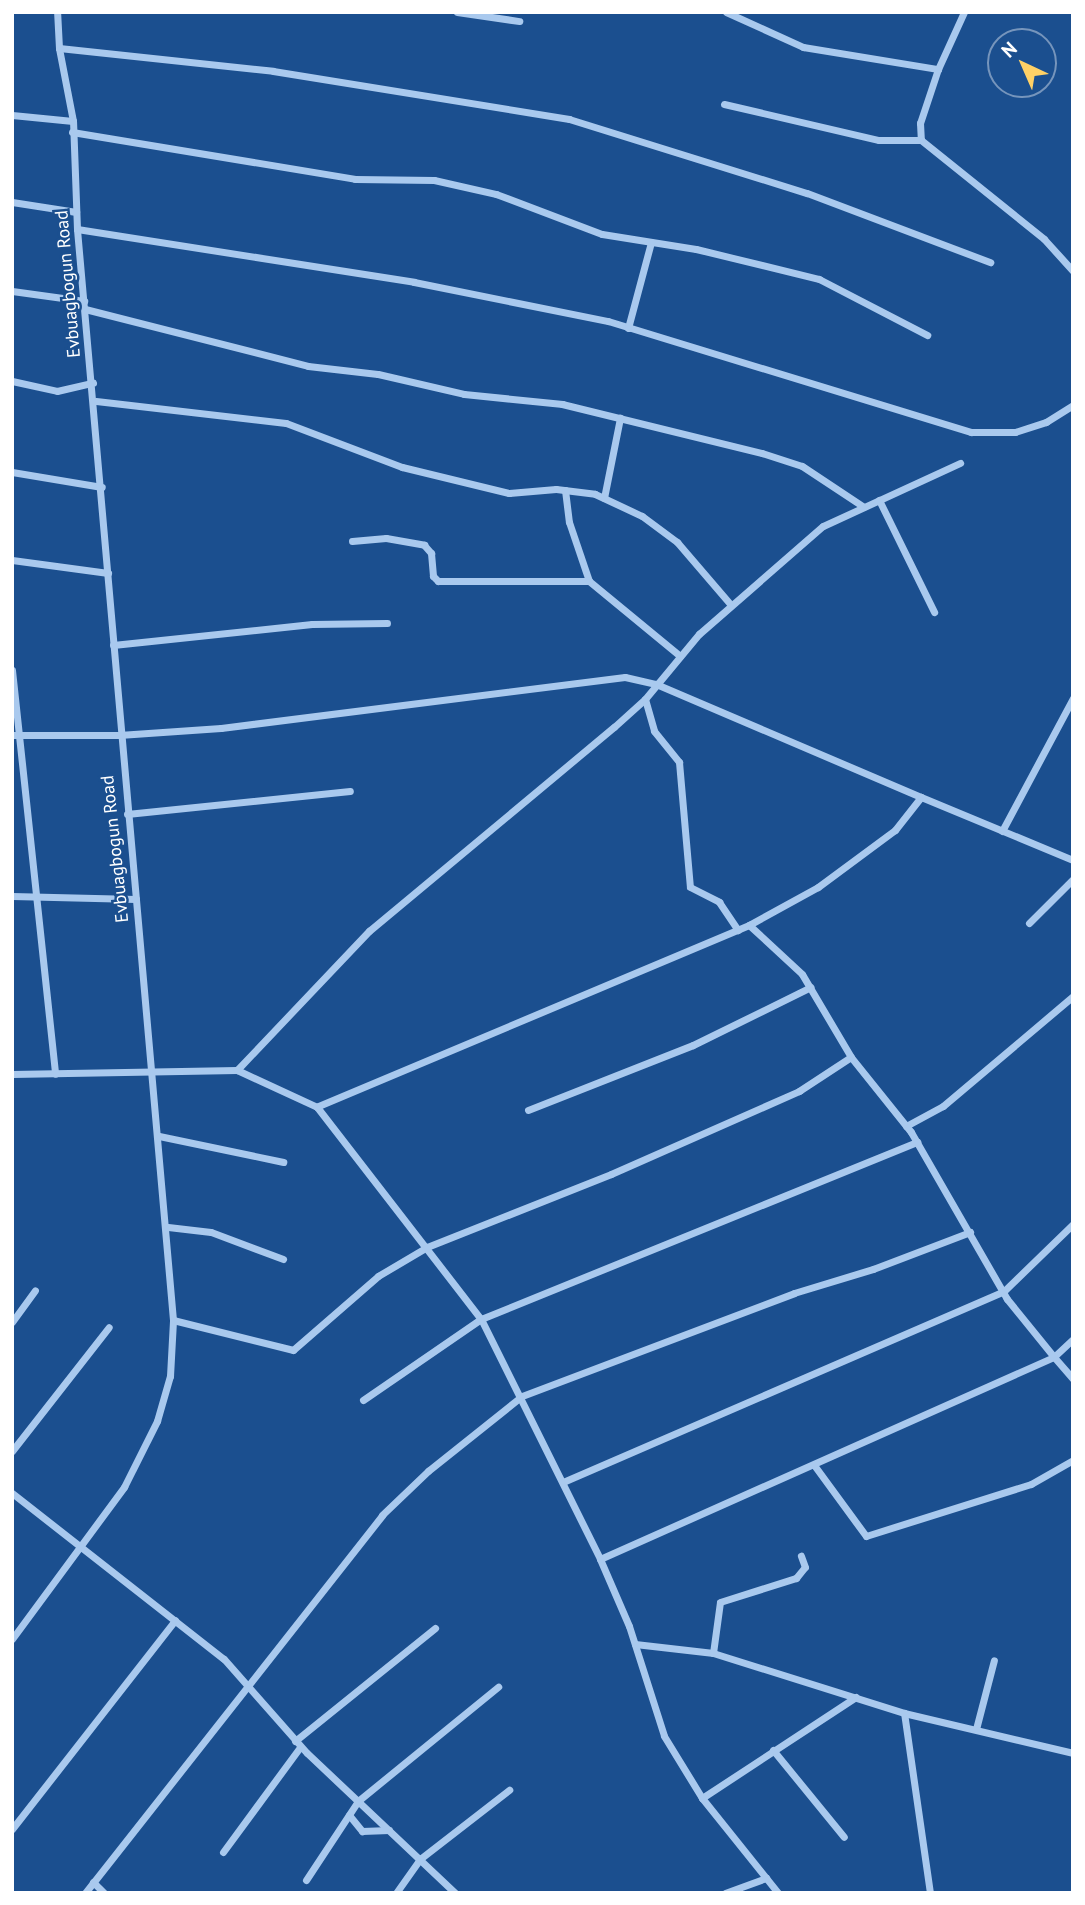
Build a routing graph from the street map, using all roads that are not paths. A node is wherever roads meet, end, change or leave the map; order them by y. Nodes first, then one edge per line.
1 (57, 12) edge
2 (457, 12) edge
3 (726, 12) edge
4 (964, 12) edge
5 (519, 21) dead end
6 (59, 48) junction
7 (937, 69) junction
8 (724, 104) dead end
9 (12, 116) edge
10 (73, 121) junction
11 (72, 132) junction
12 (921, 139) junction
13 (12, 202) edge
14 (76, 212) junction
15 (77, 229) junction
16 (651, 242) junction
17 (990, 262) dead end
18 (1073, 271) edge
19 (12, 291) edge
20 (84, 305) junction
21 (628, 328) junction
22 (928, 335) dead end
23 (12, 381) edge
24 (93, 383) junction
25 (96, 401) junction
26 (1073, 405) edge
27 (620, 418) junction
28 (960, 463) dead end
29 (12, 472) edge
30 (102, 487) junction
31 (565, 490) junction
32 (604, 498) junction
33 (879, 500) junction
34 (864, 507) junction
35 (352, 541) dead end
36 (12, 561) edge
37 (108, 573) junction
38 (589, 581) junction
39 (731, 606) junction
40 (934, 612) dead end
41 (387, 623) dead end
42 (113, 645) junction
43 (680, 656) junction
44 (12, 670) edge
45 (656, 684) junction
46 (1073, 698) edge
47 (645, 699) junction
48 (15, 734) edge
49 (120, 735) junction
50 (350, 791) dead end
51 (921, 797) junction
52 (127, 814) junction
53 (1002, 831) junction
54 (1073, 860) edge
55 (1073, 878) edge
56 (12, 896) edge
57 (34, 896) junction
58 (136, 899) junction
59 (1028, 923) dead end
60 (749, 925) junction
61 (738, 930) junction
62 (811, 987) junction
63 (1073, 996) edge
64 (851, 1057) junction
65 (153, 1070) junction
66 (237, 1070) junction
67 (12, 1074) edge
68 (55, 1074) junction
69 (317, 1107) junction
70 (528, 1110) dead end
71 (906, 1126) junction
72 (159, 1136) junction
73 (917, 1142) junction
74 (283, 1162) dead end
75 (1073, 1224) edge
76 (168, 1227) junction
77 (970, 1232) junction
78 (427, 1247) junction
79 (283, 1259) dead end
80 (35, 1290) dead end
81 (1003, 1292) junction
82 (173, 1320) junction
83 (481, 1320) junction
84 (12, 1322) edge
85 (109, 1327) dead end
86 (1073, 1339) edge
87 (1054, 1357) junction
88 (1073, 1379) edge
89 (522, 1396) junction
90 (363, 1400) dead end
91 (12, 1451) edge
92 (1073, 1460) edge
93 (814, 1465) junction
94 (563, 1482) junction
95 (12, 1493) edge
96 (79, 1548) junction
97 (801, 1556) dead end
98 (600, 1559) junction
99 (175, 1620) junction
100 (435, 1628) dead end
101 (12, 1639) edge
102 (635, 1644) junction
103 (713, 1653) junction
104 (994, 1660) dead end
105 (245, 1685) junction
106 (498, 1687) dead end
107 (856, 1697) junction
108 (904, 1713) junction
109 (976, 1729) junction
110 (298, 1744) junction
111 (774, 1750) junction
112 (1073, 1753) edge
113 (509, 1790) dead end
114 (702, 1798) junction
115 (358, 1801) junction
116 (349, 1815) junction
117 (12, 1829) edge
118 (389, 1830) junction
119 (844, 1837) dead end
120 (223, 1852) dead end
121 (420, 1859) junction
122 (766, 1878) junction
123 (306, 1880) dead end
124 (93, 1882) junction
125 (85, 1893) edge
126 (104, 1893) edge
127 (396, 1893) edge
128 (455, 1893) edge
129 (725, 1893) edge
130 (778, 1893) edge
131 (930, 1893) edge

1 - 6 street, Evbuagbogun Road
2 - 5 street
3 - 7 street
4 - 7 street
6 - 10 street, Evbuagbogun Road
6 - 17 street
7 - 12 street
8 - 12 street
9 - 10 street
10 - 11 street, Evbuagbogun Road
11 - 14 street, Evbuagbogun Road
11 - 16 street
12 - 18 street
13 - 14 street
14 - 15 street, Evbuagbogun Road
15 - 20 street, Evbuagbogun Road
15 - 21 street
16 - 21 street
16 - 22 street
19 - 20 street
20 - 24 street, Evbuagbogun Road
20 - 27 street
21 - 26 street
23 - 24 street
24 - 25 street, Evbuagbogun Road
25 - 30 street, Evbuagbogun Road
25 - 31 street
27 - 32 street
27 - 34 street
28 - 33 street
29 - 30 street
30 - 37 street, Evbuagbogun Road
31 - 32 street
31 - 38 street
32 - 39 street
33 - 34 street
33 - 40 street
34 - 39 street
35 - 38 street
36 - 37 street
37 - 42 street, Evbuagbogun Road
38 - 43 street
39 - 43 street
41 - 42 street
42 - 49 street, Evbuagbogun Road
43 - 45 street
44 - 48 street
45 - 47 street
45 - 49 street
45 - 51 street
46 - 53 street
47 - 61 street
47 - 66 street
48 - 49 street
48 - 57 street
49 - 52 street, Evbuagbogun Road
50 - 52 street
51 - 53 street
51 - 60 street
52 - 58 street, Evbuagbogun Road
53 - 54 street
55 - 59 street
56 - 57 street
57 - 58 street
57 - 68 street
58 - 65 street, Evbuagbogun Road
60 - 61 street
60 - 62 street
61 - 69 street
62 - 64 street
62 - 70 street
63 - 71 street
64 - 71 street
64 - 78 street
65 - 66 street
65 - 68 street
65 - 72 street, Evbuagbogun Road
66 - 69 street
67 - 68 street
69 - 78 street
71 - 73 street
72 - 74 street
72 - 76 street, Evbuagbogun Road
73 - 77 street
73 - 83 street
75 - 81 street
76 - 79 street
76 - 82 street, Evbuagbogun Road
77 - 81 street
77 - 89 street
78 - 82 street
78 - 83 street
80 - 84 street
81 - 87 street
81 - 94 street
82 - 96 street, Evbuagbogun Road
83 - 89 street
83 - 90 street
85 - 91 street
86 - 87 street
87 - 88 street
87 - 93 street
89 - 94 street
89 - 105 street
92 - 93 street
93 - 98 street
94 - 98 street
95 - 96 street
96 - 99 street
96 - 101 street, Evbuagbogun Road
97 - 103 street
98 - 102 street
99 - 105 street
99 - 117 street
100 - 110 street
102 - 103 street
102 - 114 street
103 - 107 street
104 - 109 street
105 - 110 street
105 - 124 street
106 - 115 street
107 - 108 street
107 - 111 street
108 - 109 street
108 - 131 street
109 - 112 street
110 - 115 street
110 - 120 street
111 - 114 street
111 - 119 street
113 - 121 street
114 - 122 street
115 - 116 street
115 - 118 street
116 - 118 street
116 - 123 street
118 - 121 street
121 - 127 street
121 - 128 street
122 - 129 street
122 - 130 street
124 - 125 street
124 - 126 street

